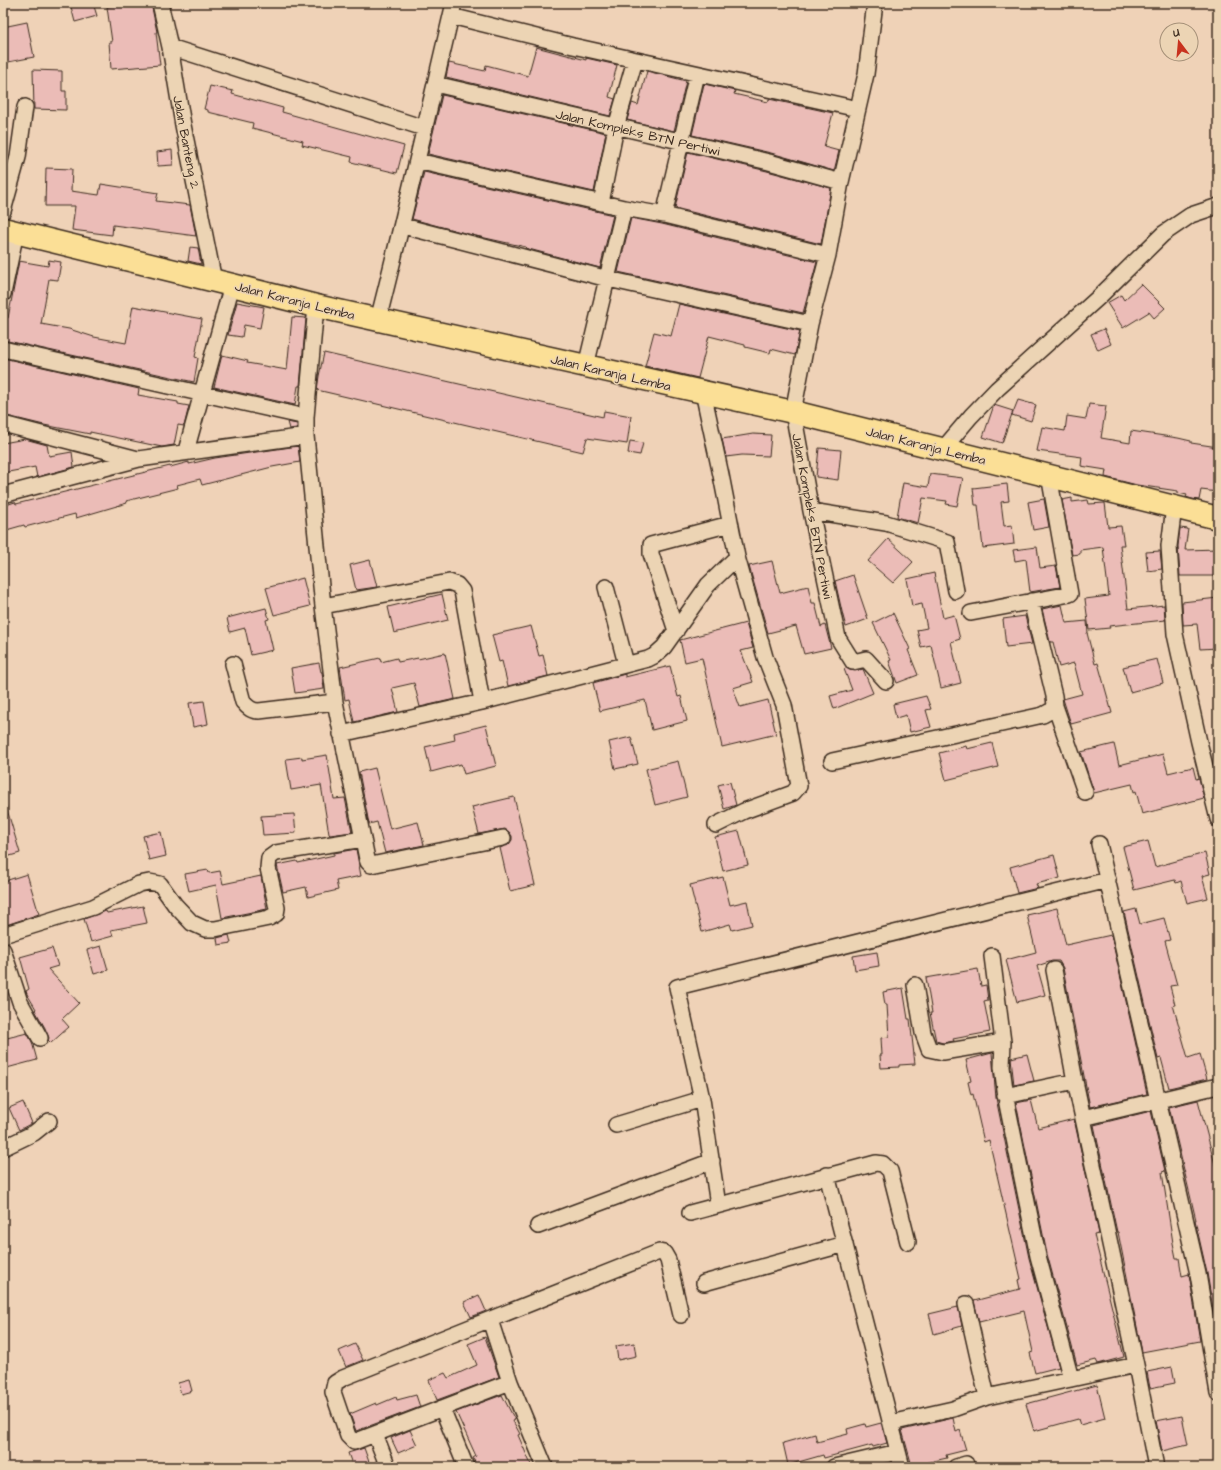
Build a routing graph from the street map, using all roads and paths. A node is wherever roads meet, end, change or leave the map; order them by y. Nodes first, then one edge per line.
1 (160, 3) edge
2 (875, 3) edge
3 (453, 9) edge
4 (170, 47) junction
5 (635, 60) junction
6 (697, 74) junction
7 (435, 84) junction
8 (25, 106) dead end
9 (858, 109) junction
10 (424, 128) junction
11 (616, 128) junction
12 (680, 143) junction
13 (417, 161) junction
14 (841, 182) junction
15 (601, 202) junction
16 (1218, 206) edge
17 (624, 208) junction
18 (3, 211) edge
19 (664, 215) junction
20 (403, 226) junction
21 (10, 230) edge
22 (828, 255) junction
23 (608, 279) junction
24 (223, 283) junction
25 (3, 294) edge
26 (316, 306) junction
27 (378, 320) junction
28 (810, 324) junction
29 (3, 349) edge
30 (586, 366) junction
31 (703, 392) junction
32 (202, 393) junction
33 (793, 412) junction
34 (306, 417) junction
35 (3, 424) edge
36 (306, 436) junction
37 (943, 449) junction
38 (186, 451) junction
39 (139, 459) junction
40 (1049, 475) junction
41 (3, 495) edge
42 (1174, 506) junction
43 (811, 511) junction
44 (1218, 518) edge
45 (730, 524) junction
46 (736, 557) junction
47 (606, 587) dead end
48 (956, 592) dead end
49 (1031, 601) junction
50 (323, 606) junction
51 (971, 613) dead end
52 (676, 631) junction
53 (233, 664) dead end
54 (626, 664) junction
55 (886, 681) dead end
56 (335, 702) junction
57 (482, 702) junction
58 (1055, 706) junction
59 (341, 734) junction
60 (832, 761) dead end
61 (1085, 792) dead end
62 (1218, 819) edge
63 (716, 825) dead end
64 (503, 838) dead end
65 (363, 839) junction
66 (1098, 844) dead end
67 (1108, 880) junction
68 (3, 935) edge
69 (3, 950) edge
70 (992, 956) dead end
71 (1054, 970) dead end
72 (915, 985) dead end
73 (40, 1038) dead end
74 (1003, 1042) junction
75 (1075, 1081) junction
76 (1218, 1086) edge
77 (1005, 1096) junction
78 (702, 1099) junction
79 (1158, 1101) junction
80 (1083, 1118) junction
81 (49, 1121) dead end
82 (616, 1125) dead end
83 (3, 1148) edge
84 (712, 1162) junction
85 (827, 1175) junction
86 (718, 1205) junction
87 (690, 1213) dead end
88 (538, 1226) dead end
89 (908, 1242) dead end
90 (845, 1244) junction
91 (704, 1283) dead end
92 (966, 1304) dead end
93 (681, 1315) dead end
94 (490, 1320) junction
95 (1136, 1365) junction
96 (1071, 1379) junction
97 (510, 1382) junction
98 (1218, 1393) edge
99 (987, 1397) junction
100 (442, 1408) junction
101 (891, 1423) junction
102 (375, 1434) junction
103 (898, 1452) junction
104 (388, 1467) edge
105 (466, 1467) edge
106 (545, 1467) edge
107 (834, 1467) edge
108 (902, 1467) edge
109 (1156, 1467) edge

1 - 4 street, Jalan Banteng 2
2 - 9 street, Jalan Kompleks BTN Pertiwi
3 - 5 street
3 - 7 street
4 - 10 street
4 - 24 street, Jalan Banteng 2
5 - 6 street
5 - 11 street
6 - 9 street
6 - 12 street
7 - 10 street
7 - 11 street, Jalan Kompleks BTN Pertiwi
8 - 18 street
9 - 14 street, Jalan Kompleks BTN Pertiwi
10 - 13 street
11 - 12 street, Jalan Kompleks BTN Pertiwi
11 - 15 street
12 - 14 street, Jalan Kompleks BTN Pertiwi
12 - 19 street
13 - 15 street
13 - 20 street
14 - 22 street, Jalan Kompleks BTN Pertiwi
15 - 17 street
16 - 37 street
17 - 19 street
17 - 23 street
19 - 22 street
20 - 23 street
20 - 27 street
21 - 24 main road, Jalan Karanja Lemba
21 - 25 street
22 - 28 street, Jalan Kompleks BTN Pertiwi
23 - 28 street
23 - 30 street
24 - 26 main road, Jalan Karanja Lemba
24 - 32 street
26 - 27 main road, Jalan Karanja Lemba
26 - 34 street
27 - 30 main road, Jalan Karanja Lemba
28 - 33 street, Jalan Kompleks BTN Pertiwi
29 - 32 street
30 - 31 main road, Jalan Karanja Lemba
31 - 33 main road, Jalan Karanja Lemba
31 - 45 street
32 - 34 street
32 - 38 street
33 - 37 main road, Jalan Karanja Lemba
33 - 43 street, Jalan Kompleks BTN Pertiwi
34 - 36 street
35 - 39 street
36 - 38 street
36 - 50 street
37 - 40 main road, Jalan Karanja Lemba
38 - 39 street
39 - 41 street
40 - 42 main road, Jalan Karanja Lemba
40 - 49 street
42 - 44 main road, Jalan Karanja Lemba
42 - 62 street
43 - 48 street
43 - 55 street, Jalan Kompleks BTN Pertiwi
45 - 46 street
45 - 52 street
46 - 52 street
46 - 63 street
47 - 54 street
49 - 51 street
49 - 58 street
50 - 56 street
50 - 57 street
52 - 54 street
53 - 56 street
54 - 57 street
56 - 59 street
57 - 59 street
58 - 60 street
58 - 61 street
59 - 65 street
64 - 65 street
65 - 68 street
66 - 67 street
67 - 78 street
67 - 79 street
69 - 73 street
70 - 74 street
71 - 75 street
72 - 74 street
74 - 77 street
75 - 77 street
75 - 80 street
76 - 79 street
77 - 96 street
78 - 82 street
78 - 84 street
79 - 80 street
79 - 98 street
80 - 95 street
81 - 83 street
84 - 86 street
84 - 88 street
85 - 86 street
85 - 89 street
85 - 90 street
86 - 87 street
90 - 91 street
90 - 101 street
92 - 99 street
93 - 94 street
94 - 97 street
94 - 102 street
95 - 96 street
95 - 109 street
96 - 99 street
97 - 100 street
97 - 106 street
99 - 101 street
100 - 102 street
100 - 105 street
101 - 103 street
102 - 104 street
103 - 107 street
103 - 108 street

